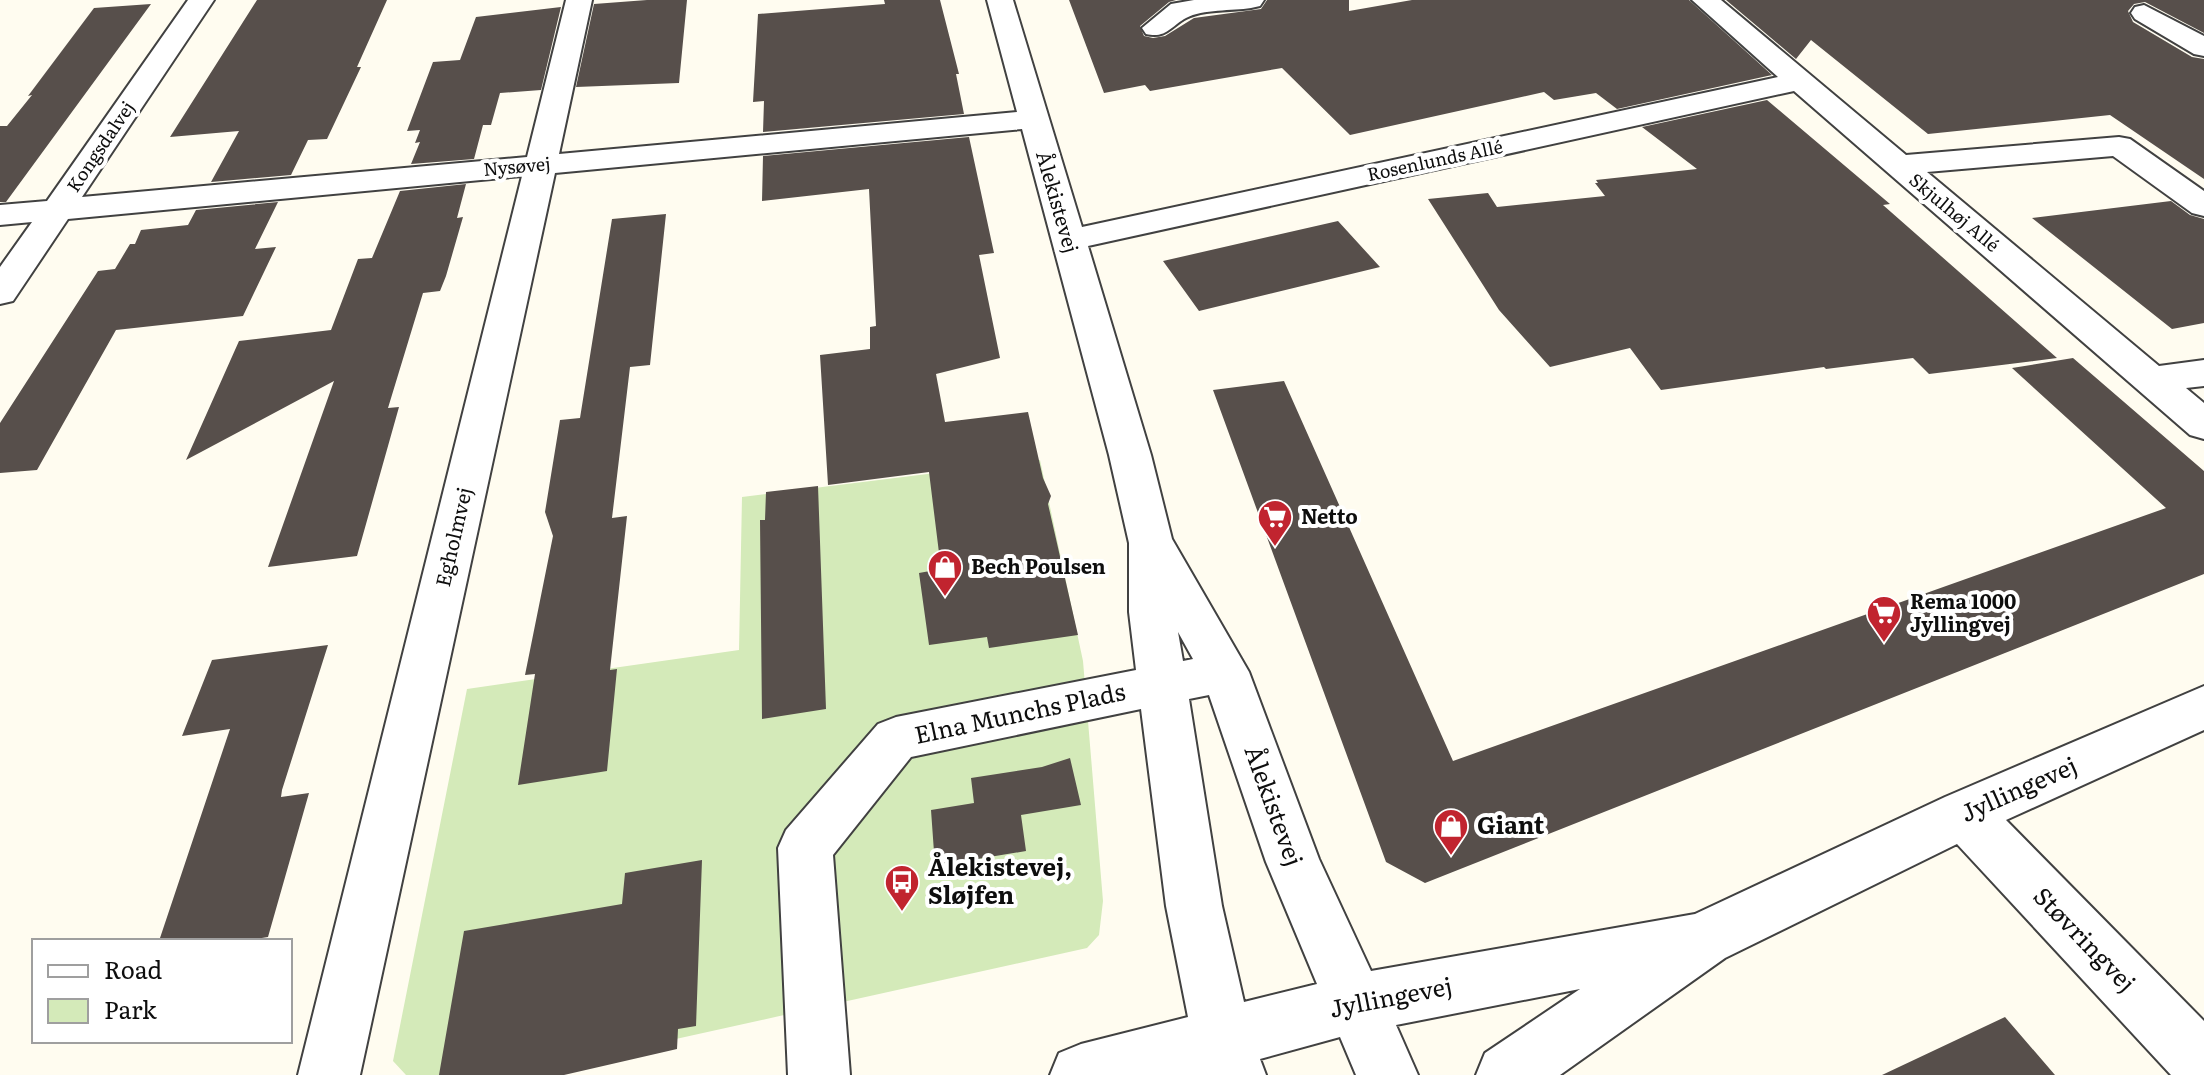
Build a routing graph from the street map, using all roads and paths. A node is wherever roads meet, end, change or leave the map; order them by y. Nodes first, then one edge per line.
1 (201, 0) edge
2 (579, 0) edge
3 (1000, 0) edge
4 (1251, 0) edge
5 (1705, 0) edge
6 (2144, 13) dead end
7 (1156, 28) dead end
8 (2204, 48) edge
9 (1800, 81) junction
10 (1034, 119) junction
11 (540, 165) junction
12 (1899, 165) junction
13 (2204, 206) edge
14 (58, 210) junction
15 (0, 215) edge
16 (1069, 240) junction
17 (0, 293) edge
18 (2204, 373) edge
19 (2151, 380) junction
20 (2204, 425) edge
21 (1151, 543) junction
22 (1225, 672) junction
23 (1161, 684) junction
24 (2204, 707) edge
25 (1964, 814) junction
26 (1705, 938) junction
27 (1358, 1003) junction
28 (1228, 1056) edge
29 (2204, 1065) edge
30 (329, 1075) edge
31 (819, 1075) edge
32 (1081, 1075) edge
33 (1387, 1075) edge
34 (1507, 1075) edge

1 - 14 street, Kongsdalvej
2 - 11 street, Egholmvej
3 - 10 street, Ålekistevej
4 - 7 street
5 - 9 street, Skjulhøj Allé
6 - 8 street
9 - 12 street, Skjulhøj Allé
9 - 16 street, Rosenlunds Allé
10 - 11 street, Nysøvej
10 - 16 street, Ålekistevej
11 - 14 street, Nysøvej
11 - 30 street, Egholmvej
12 - 13 street
12 - 19 street, Skjulhøj Allé
14 - 15 street, Nysøvej
14 - 17 street, Kongsdalvej
16 - 21 street, Ålekistevej
18 - 19 street
19 - 20 street, Skjulhøj Allé
21 - 22 street, Ålekistevej
21 - 23 street, Ålekistevej
22 - 23 street, Elna Munchs Plads
22 - 27 street, Ålekistevej
23 - 28 street, Ålekistevej
23 - 31 street, Elna Munchs Plads
24 - 25 street, Jyllingevej
25 - 26 street, Jyllingevej
25 - 29 street, Støvringvej
26 - 27 street, Jyllingevej
26 - 34 street, Jyllingevej
27 - 28 street, Jyllingevej
27 - 33 street, Ålekistevej
28 - 32 street, Jyllingevej

